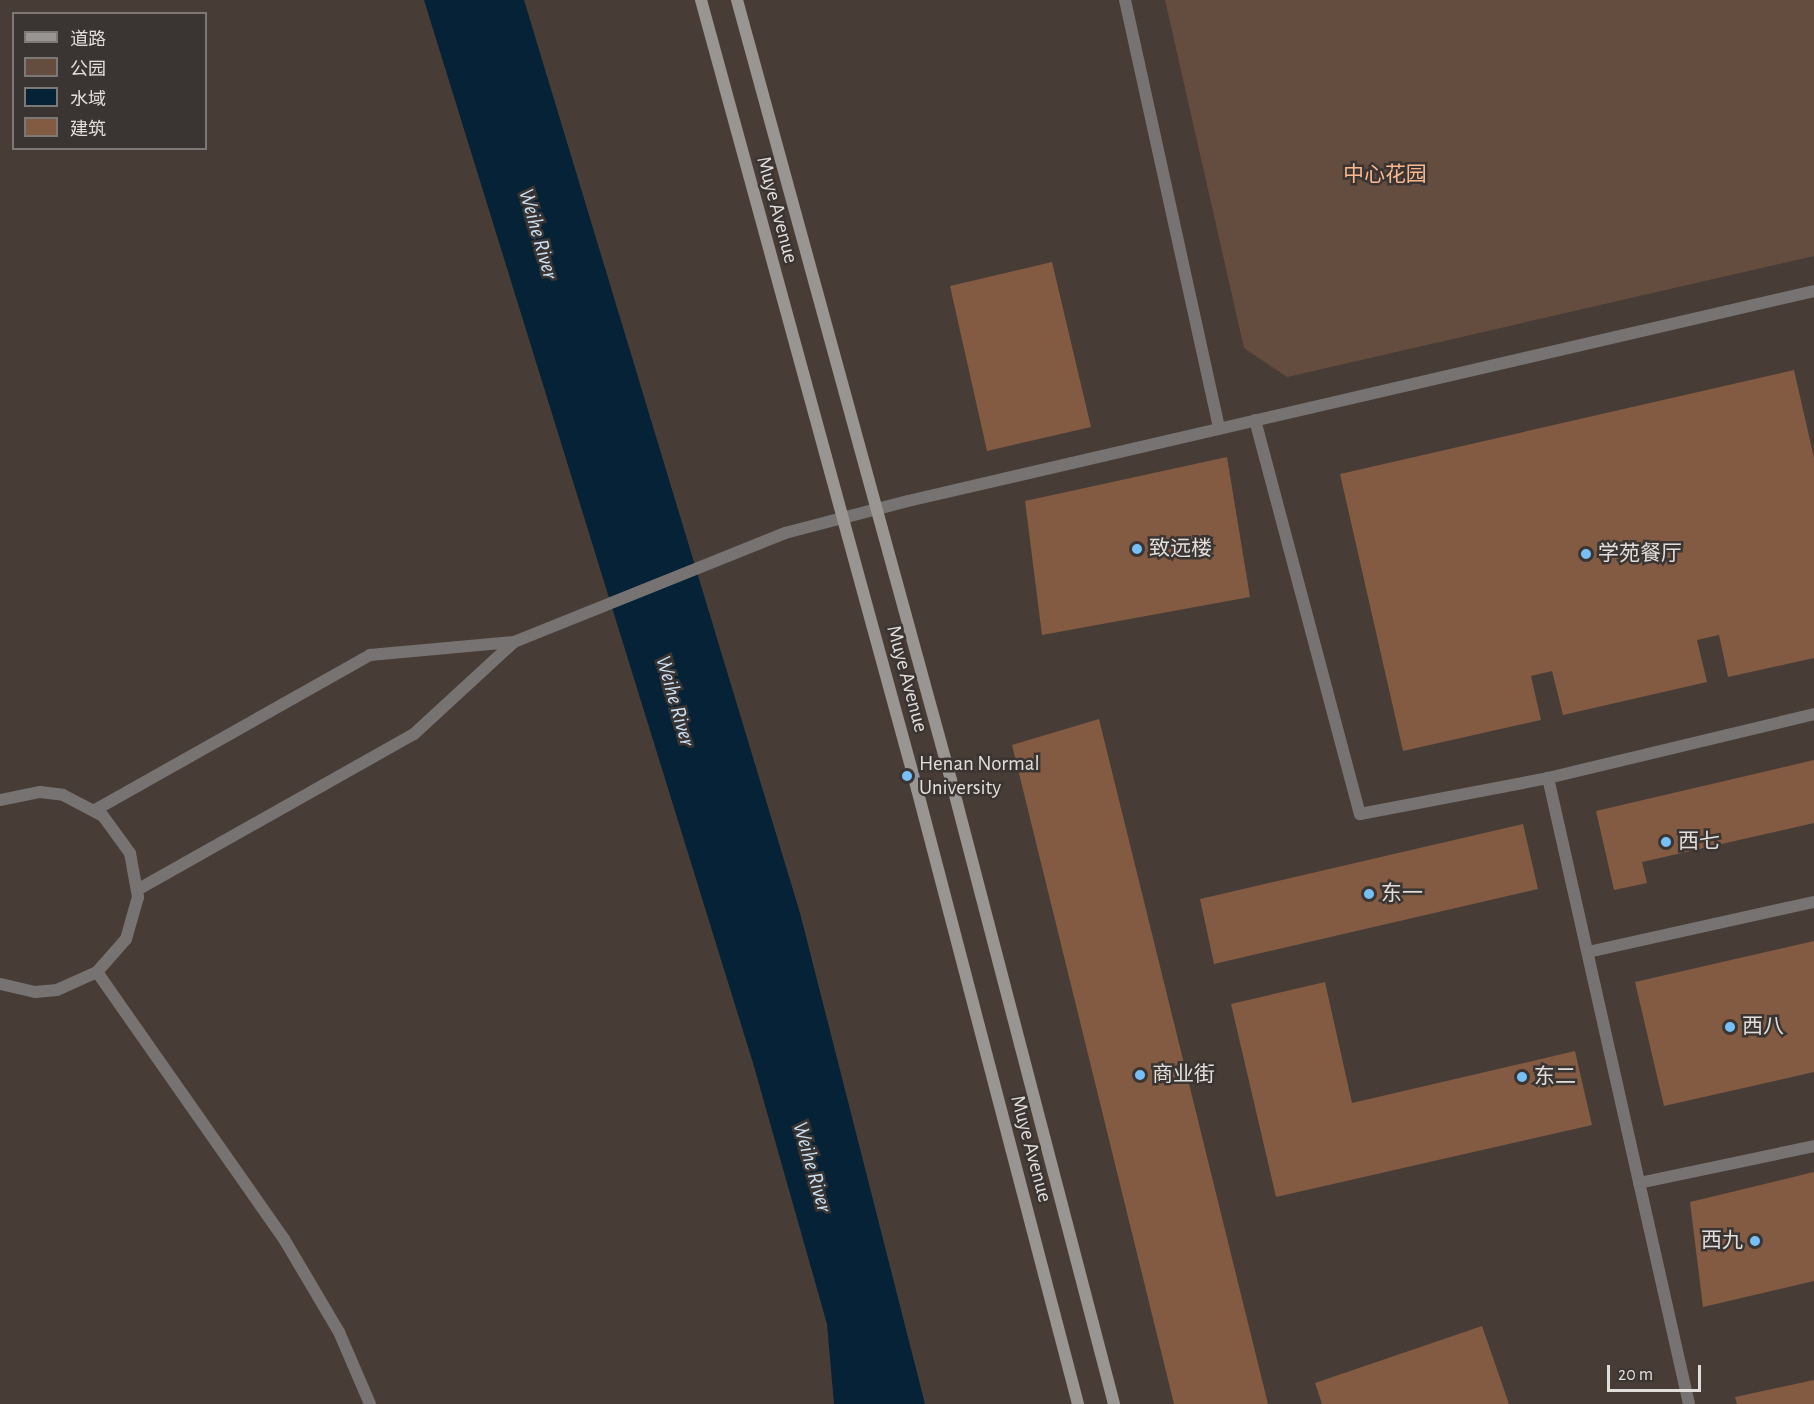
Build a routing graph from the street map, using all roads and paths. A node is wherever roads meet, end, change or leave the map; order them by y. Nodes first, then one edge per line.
1 (701, 0) edge
2 (737, 0) edge
3 (1125, 0) edge
4 (1814, 291) edge
5 (1255, 420) junction
6 (1219, 429) junction
7 (514, 642) junction
8 (1814, 714) edge
9 (1548, 778) junction
10 (0, 800) edge
11 (95, 810) junction
12 (137, 890) junction
13 (1814, 902) edge
14 (1588, 952) junction
15 (97, 972) junction
16 (0, 984) edge
17 (1814, 1146) edge
18 (1639, 1183) junction
19 (370, 1404) edge
20 (1078, 1404) edge
21 (1114, 1404) edge
22 (1689, 1404) edge

1 - 20 main road, Muye Avenue
2 - 21 main road, Muye Avenue
3 - 6 lane
4 - 5 lane
5 - 6 lane
5 - 9 lane
6 - 7 lane
7 - 11 lane
7 - 12 lane
8 - 9 lane
9 - 14 lane
10 - 11 lane
11 - 12 lane
12 - 15 lane
13 - 14 lane
14 - 18 lane
15 - 16 lane
15 - 19 lane
17 - 18 lane
18 - 22 lane

